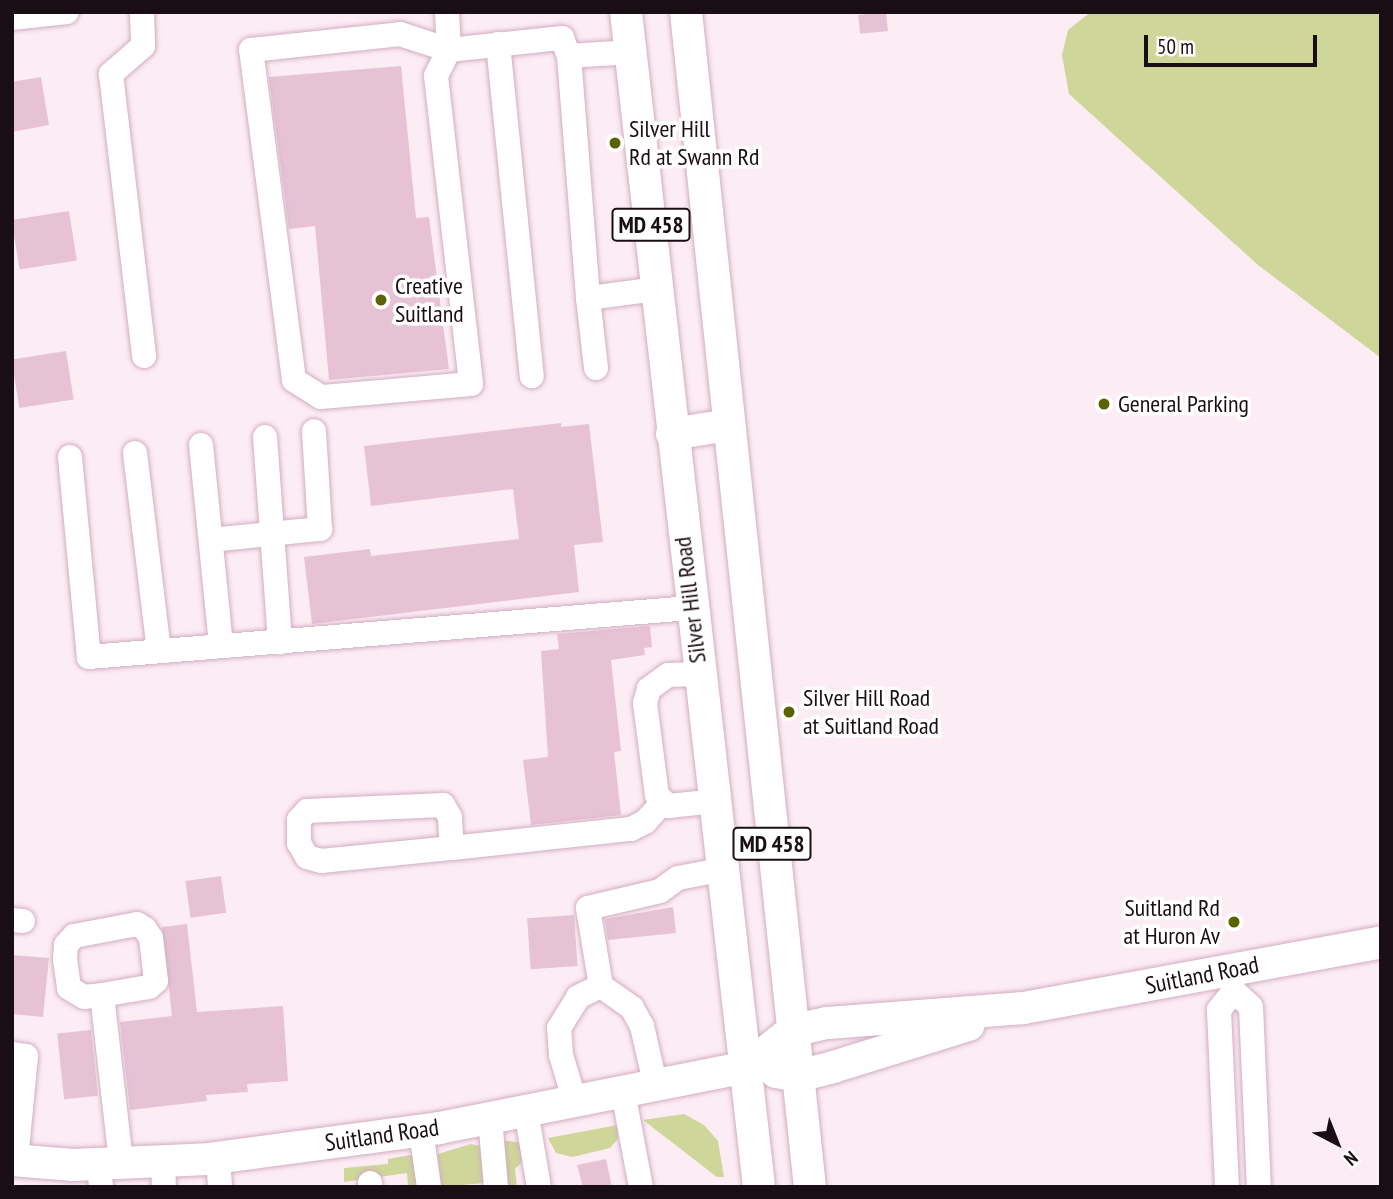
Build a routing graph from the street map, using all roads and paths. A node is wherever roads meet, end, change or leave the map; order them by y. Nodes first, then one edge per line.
1 (67, 12) edge
2 (142, 12) edge
3 (447, 12) edge
4 (626, 12) edge
5 (686, 12) edge
6 (12, 18) edge
7 (498, 44) junction
8 (449, 50) junction
9 (631, 52) junction
10 (569, 56) junction
11 (657, 289) junction
12 (588, 298) junction
13 (144, 356) dead end
14 (596, 368) dead end
15 (531, 376) dead end
16 (728, 425) junction
17 (314, 430) dead end
18 (671, 434) junction
19 (265, 437) dead end
20 (201, 445) dead end
21 (135, 453) dead end
22 (71, 457) dead end
23 (272, 534) junction
24 (211, 540) junction
25 (690, 608) junction
26 (280, 642) junction
27 (221, 646) junction
28 (159, 651) junction
29 (699, 674) junction
30 (716, 801) junction
31 (662, 803) junction
32 (452, 848) junction
33 (725, 869) junction
34 (1381, 942) edge
35 (1233, 980) junction
36 (601, 986) junction
37 (102, 996) dead end
38 (1023, 1008) junction
39 (792, 1031) junction
40 (12, 1055) edge
41 (747, 1067) junction
42 (798, 1076) junction
43 (656, 1087) junction
44 (623, 1093) junction
45 (575, 1102) junction
46 (526, 1111) junction
47 (490, 1118) junction
48 (421, 1131) junction
49 (14, 1160) edge
50 (107, 1171) edge
51 (219, 1172) edge
52 (164, 1174) edge
53 (754, 1186) edge
54 (429, 1187) edge
55 (496, 1187) edge
56 (540, 1187) edge
57 (641, 1187) edge
58 (810, 1187) edge
59 (1227, 1187) edge
60 (1259, 1187) edge

1 - 6 street
2 - 13 street
3 - 8 street
4 - 9 main road, Silver Hill Road / MD 458
5 - 16 main road, MD 458
7 - 8 street
7 - 10 street
7 - 15 street
8 - 8 street
9 - 10 street
9 - 11 main road, Silver Hill Road / MD 458
10 - 12 street
11 - 12 street
11 - 18 main road, Silver Hill Road / MD 458
12 - 14 street
16 - 18 main road
16 - 39 main road, MD 458
17 - 23 street
18 - 25 main road, Silver Hill Road / MD 458
19 - 23 street
20 - 24 street
21 - 28 street
22 - 28 street
23 - 24 street
23 - 26 street
24 - 27 street
25 - 26 street
25 - 29 main road, Silver Hill Road / MD 458
26 - 27 street
27 - 28 street
29 - 30 main road, Silver Hill Road / MD 458
29 - 31 street
30 - 31 street
30 - 33 main road, Silver Hill Road / MD 458
31 - 32 street
32 - 32 street
33 - 36 street
33 - 41 main road, Silver Hill Road / MD 458
34 - 35 main road, Suitland Road
35 - 38 main road, Suitland Road
35 - 59 street
35 - 60 street
36 - 43 street
36 - 45 street
37 - 50 street
38 - 39 main road, Suitland Road
38 - 42 main road, Suitland Road
39 - 41 main road, Suitland Road
39 - 42 main road, MD 458
40 - 49 street
41 - 42 main road, Suitland Road
41 - 43 main road, Suitland Road
41 - 53 main road, Silver Hill Road / MD 458
42 - 58 main road, MD 458
43 - 44 main road, Suitland Road
44 - 45 main road, Suitland Road
44 - 57 street
45 - 46 main road, Suitland Road
46 - 47 main road, Suitland Road
46 - 56 street
47 - 48 main road, Suitland Road
47 - 55 street
48 - 51 main road, Suitland Road
48 - 54 street
49 - 50 main road, Suitland Road
50 - 52 main road, Suitland Road
51 - 52 main road, Suitland Road

